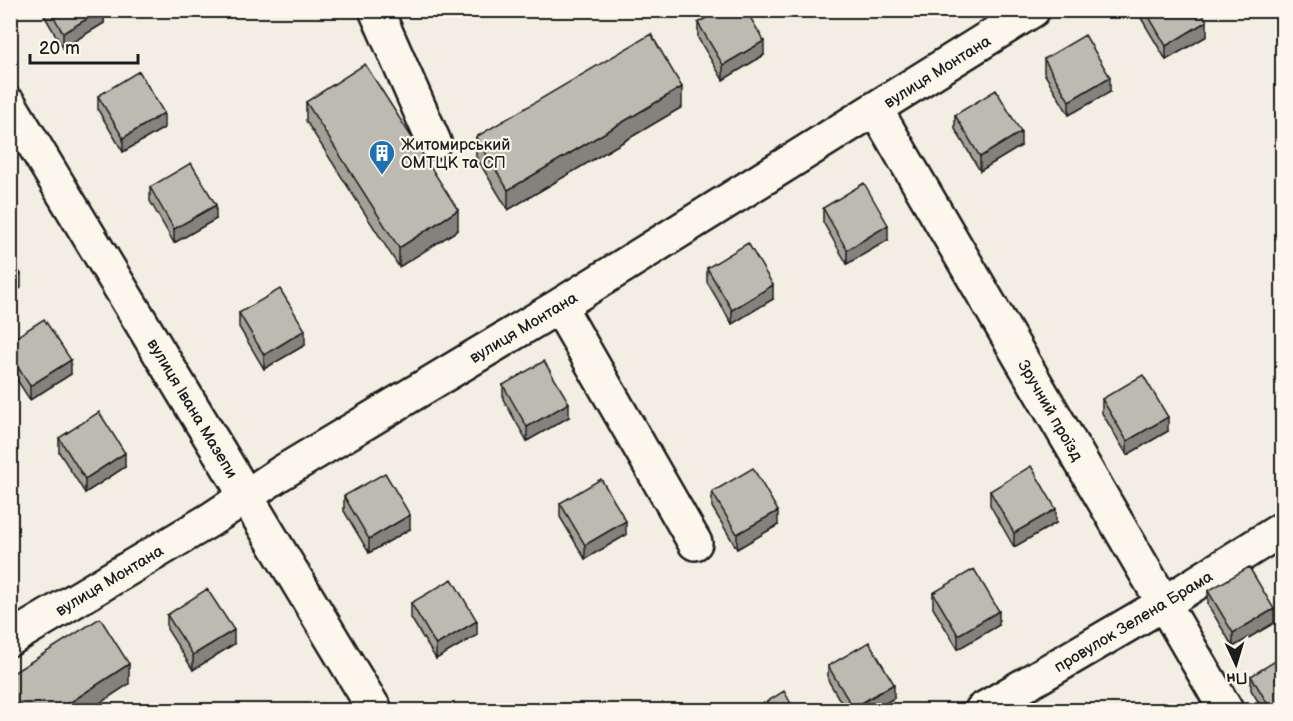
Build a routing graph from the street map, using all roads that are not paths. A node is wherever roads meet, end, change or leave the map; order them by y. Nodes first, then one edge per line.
1 (376, 10) edge
2 (1033, 10) edge
3 (10, 105) edge
4 (876, 110) junction
5 (434, 142) dead end
6 (559, 306) junction
7 (246, 496) junction
8 (1282, 530) edge
9 (695, 543) dead end
10 (1163, 604) junction
11 (10, 639) edge
12 (375, 711) edge
13 (982, 711) edge
14 (1226, 711) edge

1 - 5 street
2 - 4 street, вулиця Монтана
3 - 7 street, вулиця Івана Мазепи
4 - 6 street, вулиця Монтана
4 - 10 street, Зручний проїзд
6 - 7 street, вулиця Монтана
6 - 9 street
7 - 11 street, вулиця Монтана
7 - 12 street, вулиця Івана Мазепи
8 - 10 street, провулок Зелена Брама
10 - 13 street, провулок Зелена Брама
10 - 14 street, Зручний проїзд

